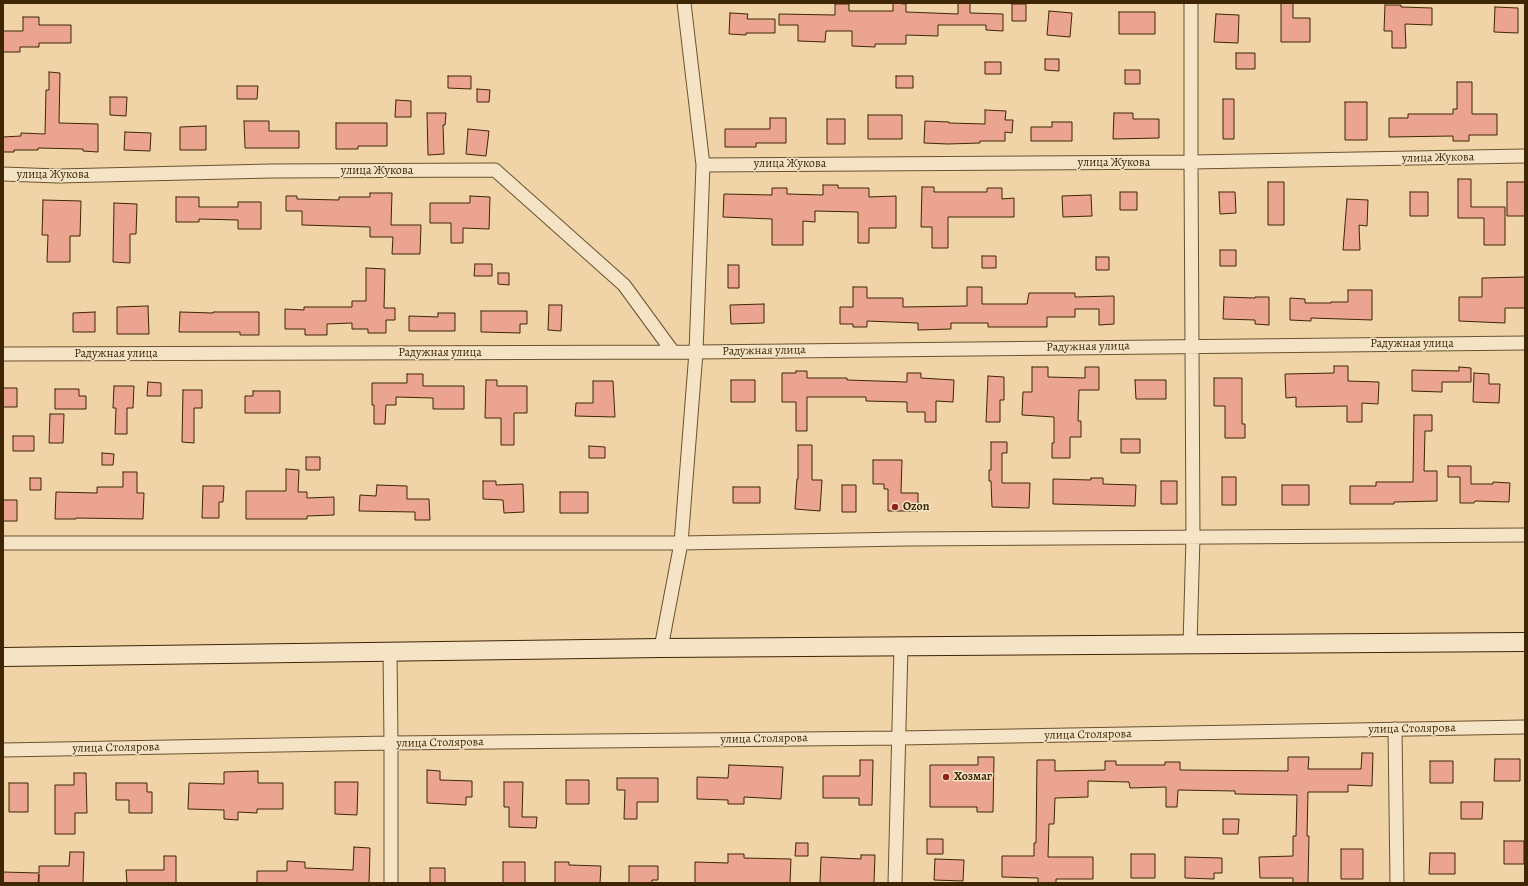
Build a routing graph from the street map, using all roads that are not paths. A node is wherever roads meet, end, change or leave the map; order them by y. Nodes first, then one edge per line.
1 (684, 3) edge
2 (1192, 3) edge
3 (1525, 156) edge
4 (1191, 162) junction
5 (702, 165) junction
6 (3, 174) edge
7 (1525, 343) edge
8 (1192, 346) junction
9 (673, 352) junction
10 (696, 352) junction
11 (3, 354) edge
12 (1525, 535) edge
13 (1194, 537) junction
14 (680, 542) junction
15 (3, 543) edge
16 (1525, 642) edge
17 (1190, 645) junction
18 (901, 647) junction
19 (661, 648) junction
20 (390, 651) junction
21 (3, 657) edge
22 (1525, 727) edge
23 (1395, 729) junction
24 (899, 738) junction
25 (391, 743) junction
26 (3, 750) edge
27 (391, 883) edge
28 (895, 883) edge
29 (1397, 883) edge

1 - 5 street
2 - 4 street
3 - 4 street, улица Жукова
4 - 5 street, улица Жукова
4 - 8 street
5 - 10 street
6 - 9 street, улица Жукова
7 - 8 street, Радужная улица
8 - 10 street, Радужная улица
8 - 13 street
9 - 10 street, Радужная улица
9 - 11 street, Радужная улица
10 - 14 street
12 - 13 street
13 - 14 street
13 - 17 street
14 - 15 street
14 - 19 street
16 - 17 main road
17 - 18 main road
18 - 19 main road
18 - 24 street
19 - 20 main road
20 - 21 main road
20 - 25 street
22 - 23 street, улица Столярова
23 - 24 street, улица Столярова
23 - 29 street
24 - 25 street, улица Столярова
24 - 28 street
25 - 26 street, улица Столярова
25 - 27 street

